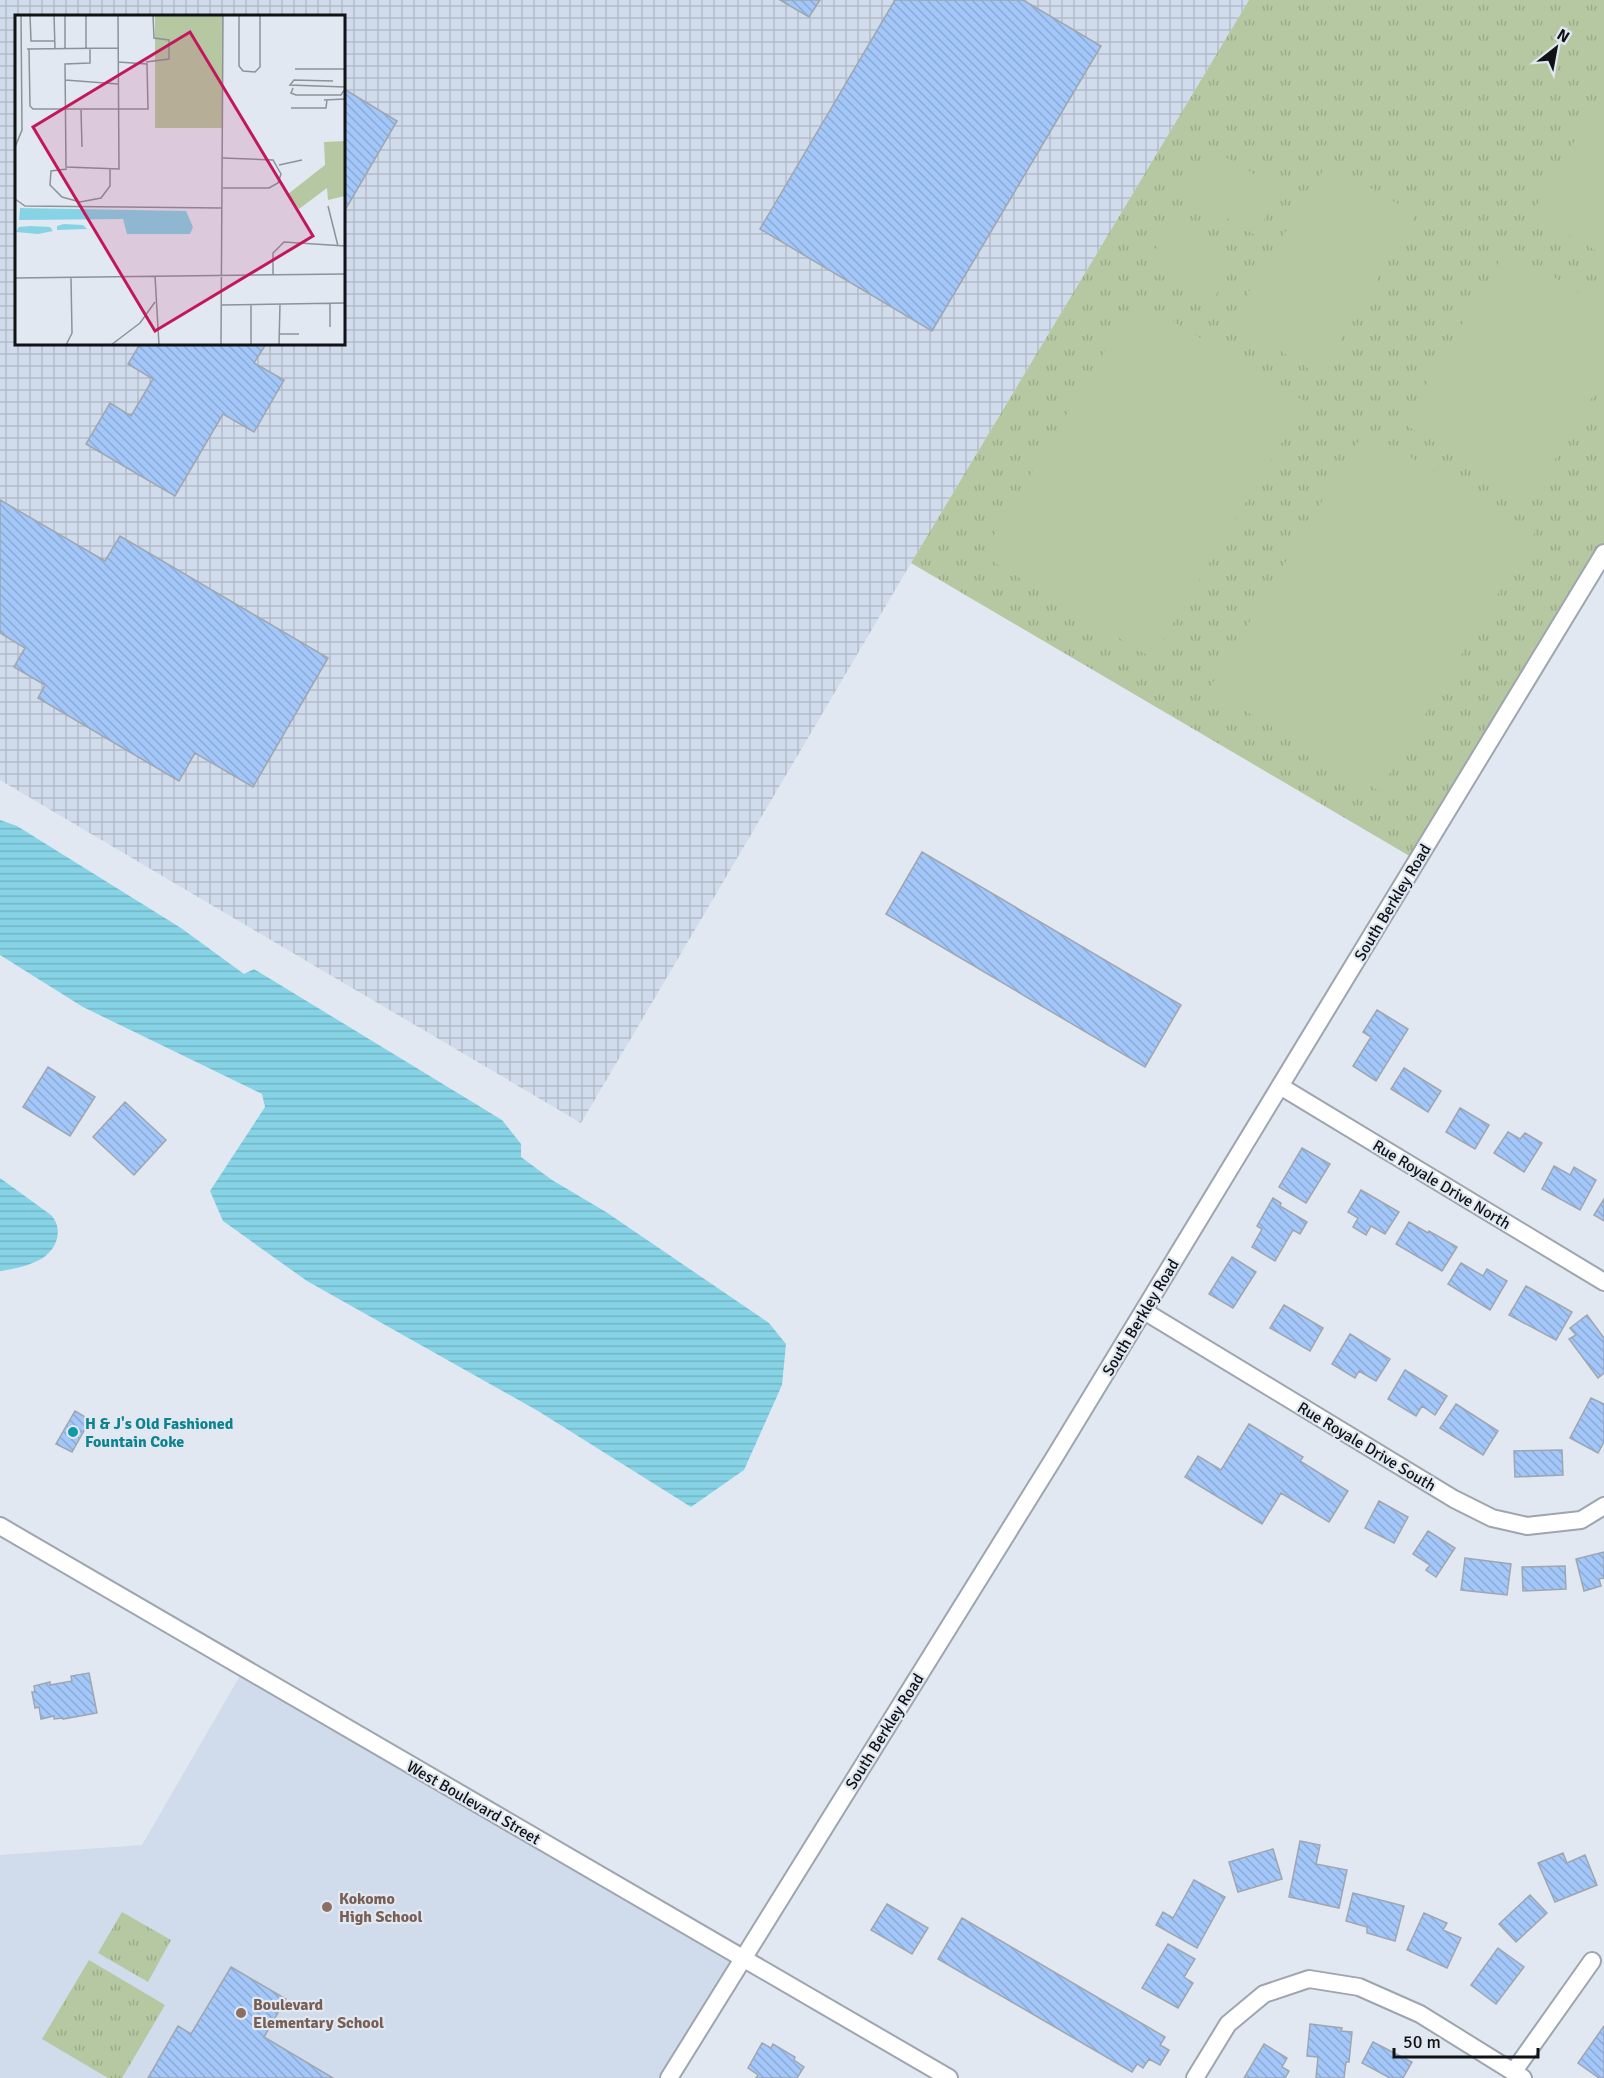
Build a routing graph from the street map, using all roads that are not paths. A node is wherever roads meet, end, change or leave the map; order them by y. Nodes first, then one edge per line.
1 (1604, 553) edge
2 (1280, 1086) junction
3 (1604, 1282) edge
4 (1144, 1311) junction
5 (1604, 1506) edge
6 (0, 1526) edge
7 (743, 1958) junction
8 (1592, 1961) dead end
9 (1518, 2074) edge
10 (669, 2078) edge
11 (949, 2078) edge
12 (1195, 2078) edge

1 - 2 street, South Berkley Road
2 - 3 street, Rue Royale Drive North
2 - 4 street, South Berkley Road
4 - 5 street, Rue Royale Drive South
4 - 7 street, South Berkley Road
6 - 7 street, West Boulevard Street
7 - 10 street, South Berkley Road
7 - 11 street, West Boulevard Street
8 - 9 street
9 - 12 street

